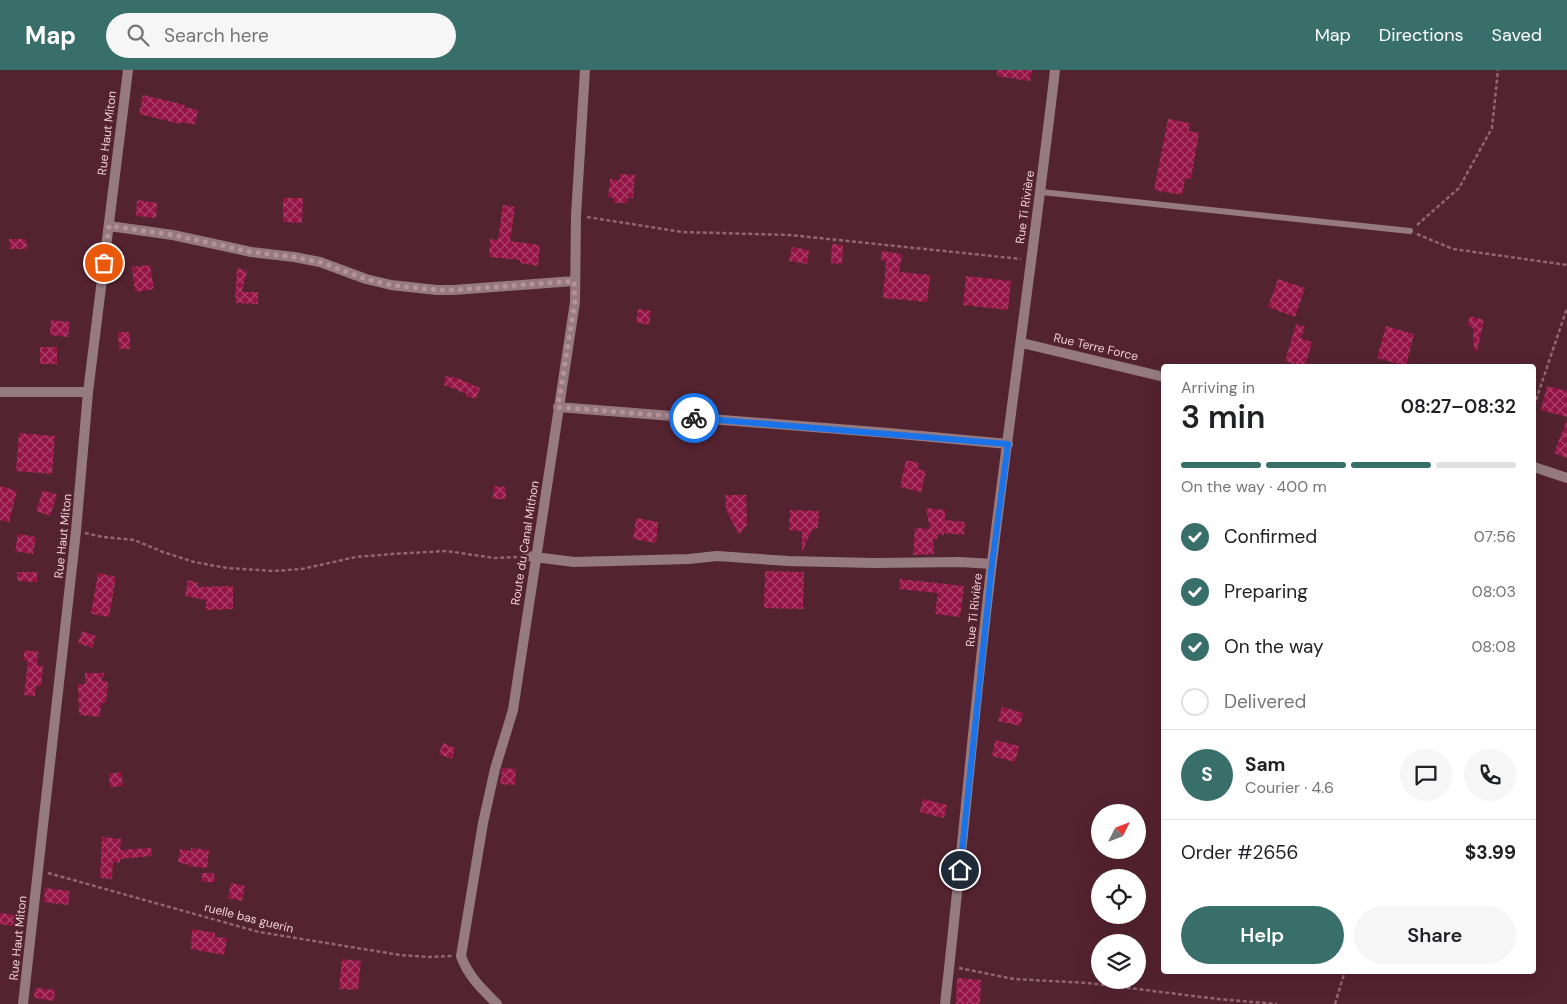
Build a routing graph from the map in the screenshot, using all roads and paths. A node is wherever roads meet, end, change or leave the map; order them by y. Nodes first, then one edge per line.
1 (128, 70) edge
2 (585, 70) edge
3 (1055, 70) edge
4 (1498, 70) edge
5 (1041, 192) junction
6 (576, 215) junction
7 (109, 226) junction
8 (1410, 231) junction
9 (1030, 260) junction
10 (1567, 265) edge
11 (574, 281) junction
12 (1567, 308) edge
13 (1022, 343) junction
14 (1161, 376) edge
15 (0, 392) edge
16 (88, 392) junction
17 (1536, 400) edge
18 (558, 407) junction
19 (1008, 444) junction
20 (1536, 468) edge
21 (1567, 478) edge
22 (76, 531) junction
23 (531, 557) junction
24 (992, 564) junction
25 (38, 870) junction
26 (461, 956) junction
27 (950, 966) junction
28 (1344, 974) edge
29 (23, 1004) edge
30 (497, 1004) edge
31 (945, 1004) edge
32 (1278, 1004) edge
33 (1336, 1004) edge

1 - 7 street, Rue Haut Miton
2 - 6 street, Route du Canal Mithon
3 - 5 street, Rue Ti Rivière
4 - 8 path
5 - 8 lane
5 - 9 street, Rue Ti Rivière
6 - 9 path
6 - 11 street, Route du Canal Mithon
7 - 11 street
7 - 16 street, Rue Haut Miton
8 - 10 path
9 - 13 street, Rue Ti Rivière
11 - 18 street, Route du Canal Mithon
12 - 17 path
13 - 14 street, Rue Terre Force
13 - 19 street, Rue Ti Rivière
15 - 16 street
16 - 22 street, Rue Haut Miton
18 - 19 street
18 - 23 street, Route du Canal Mithon
19 - 24 street, Rue Ti Rivière
20 - 21 street
22 - 23 path
22 - 25 street, Rue Haut Miton
23 - 24 street
23 - 26 street, Route du Canal Mithon
24 - 27 street, Rue Ti Rivière
25 - 26 path, ruelle bas guerin
25 - 29 street, Rue Haut Miton
26 - 30 street
27 - 31 street, Rue Ti Rivière
27 - 32 path
28 - 33 path

